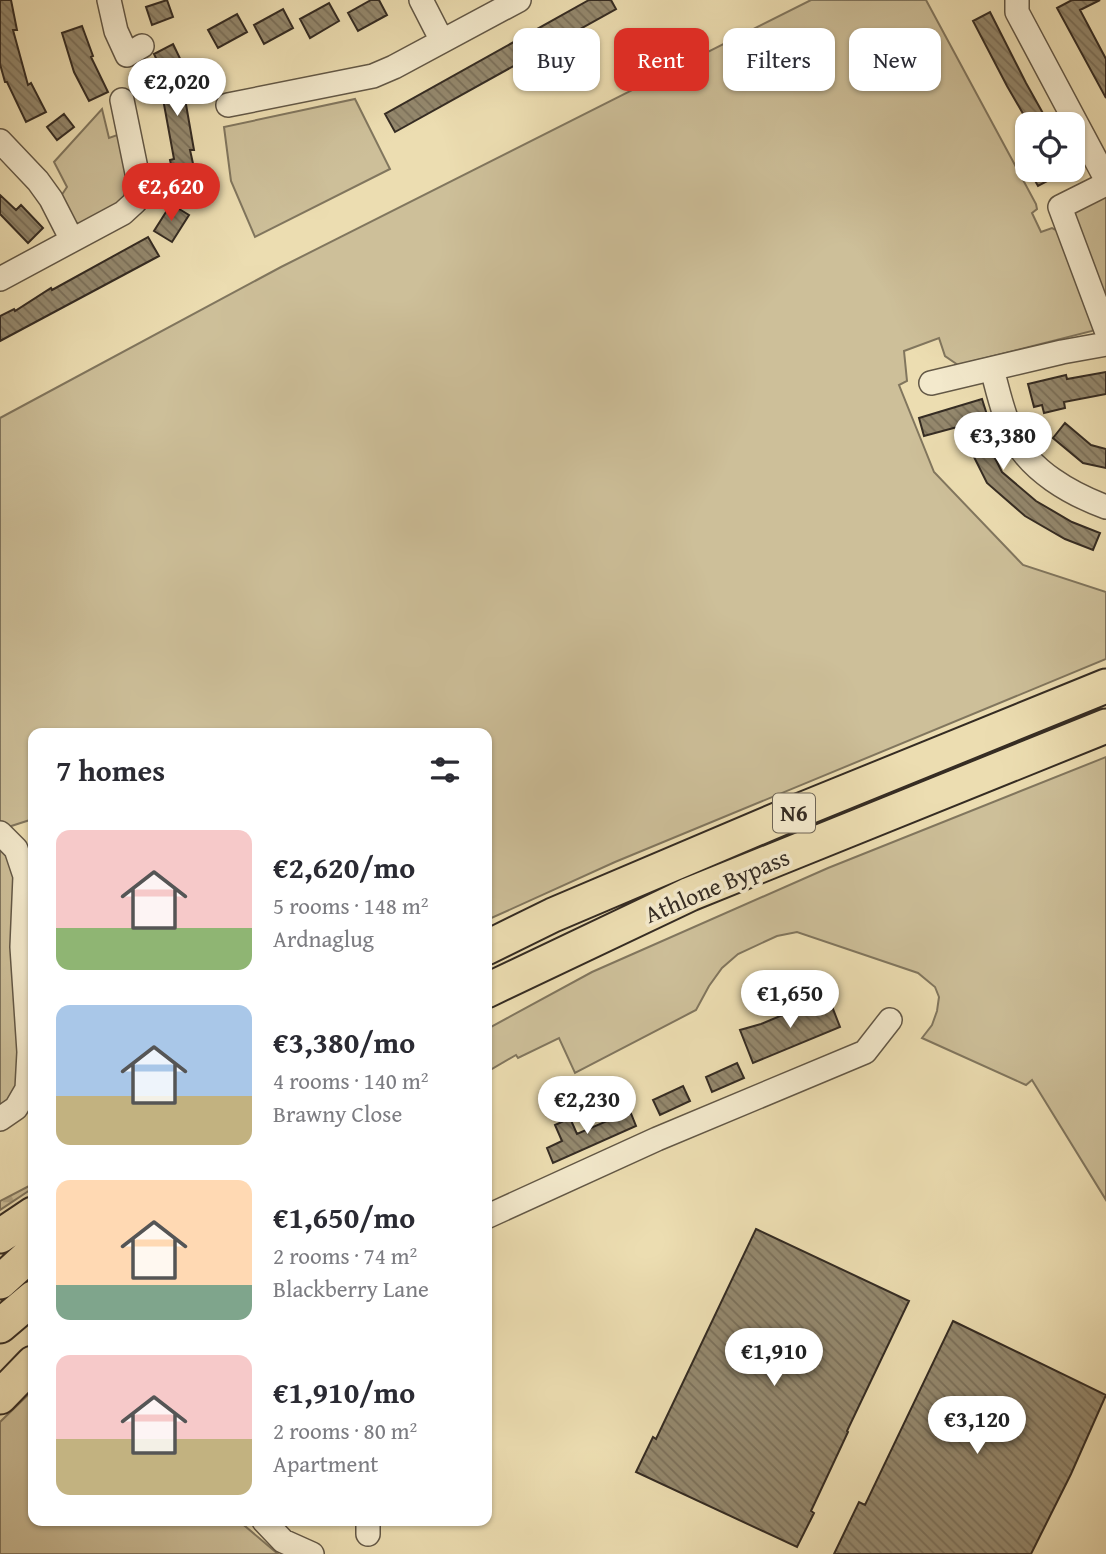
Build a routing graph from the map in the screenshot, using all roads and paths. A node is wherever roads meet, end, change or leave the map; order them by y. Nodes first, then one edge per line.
1 (109, 0) edge
2 (421, 0) edge
3 (519, 0) edge
4 (1017, 0) edge
5 (442, 41) junction
6 (142, 46) dead end
7 (122, 100) dead end
8 (228, 105) dead end
9 (0, 141) edge
10 (1106, 178) edge
11 (1106, 184) edge
12 (72, 240) junction
13 (0, 279) edge
14 (1106, 330) edge
15 (1106, 344) edge
16 (992, 369) junction
17 (931, 383) dead end
18 (1106, 507) edge
19 (1106, 686) edge
20 (1106, 726) edge
21 (0, 832) edge
22 (690, 894) junction
23 (492, 945) edge
24 (492, 988) edge
25 (492, 1003) edge
26 (890, 1020) dead end
27 (28, 1037) edge
28 (28, 1070) edge
29 (0, 1119) edge
30 (492, 1214) edge
31 (28, 1217) edge
32 (0, 1236) edge
33 (28, 1257) edge
34 (0, 1282) edge
35 (28, 1302) edge
36 (0, 1326) edge
37 (28, 1368) edge
38 (0, 1397) edge
39 (269, 1526) edge
40 (312, 1554) edge

1 - 6 street
2 - 5 street
3 - 5 street
4 - 10 street
5 - 8 street
7 - 12 street
9 - 12 street
11 - 14 street
12 - 13 street
15 - 16 street
16 - 17 street
16 - 18 street
19 - 23 highway, Athlone Bypass / N6
20 - 22 highway, Athlone Bypass / N6
21 - 27 street
22 - 24 highway, Athlone Bypass / N6
22 - 25 highway, N6
26 - 30 street
28 - 29 street
31 - 32 highway
33 - 34 highway
35 - 36 highway
37 - 38 highway
39 - 40 street

